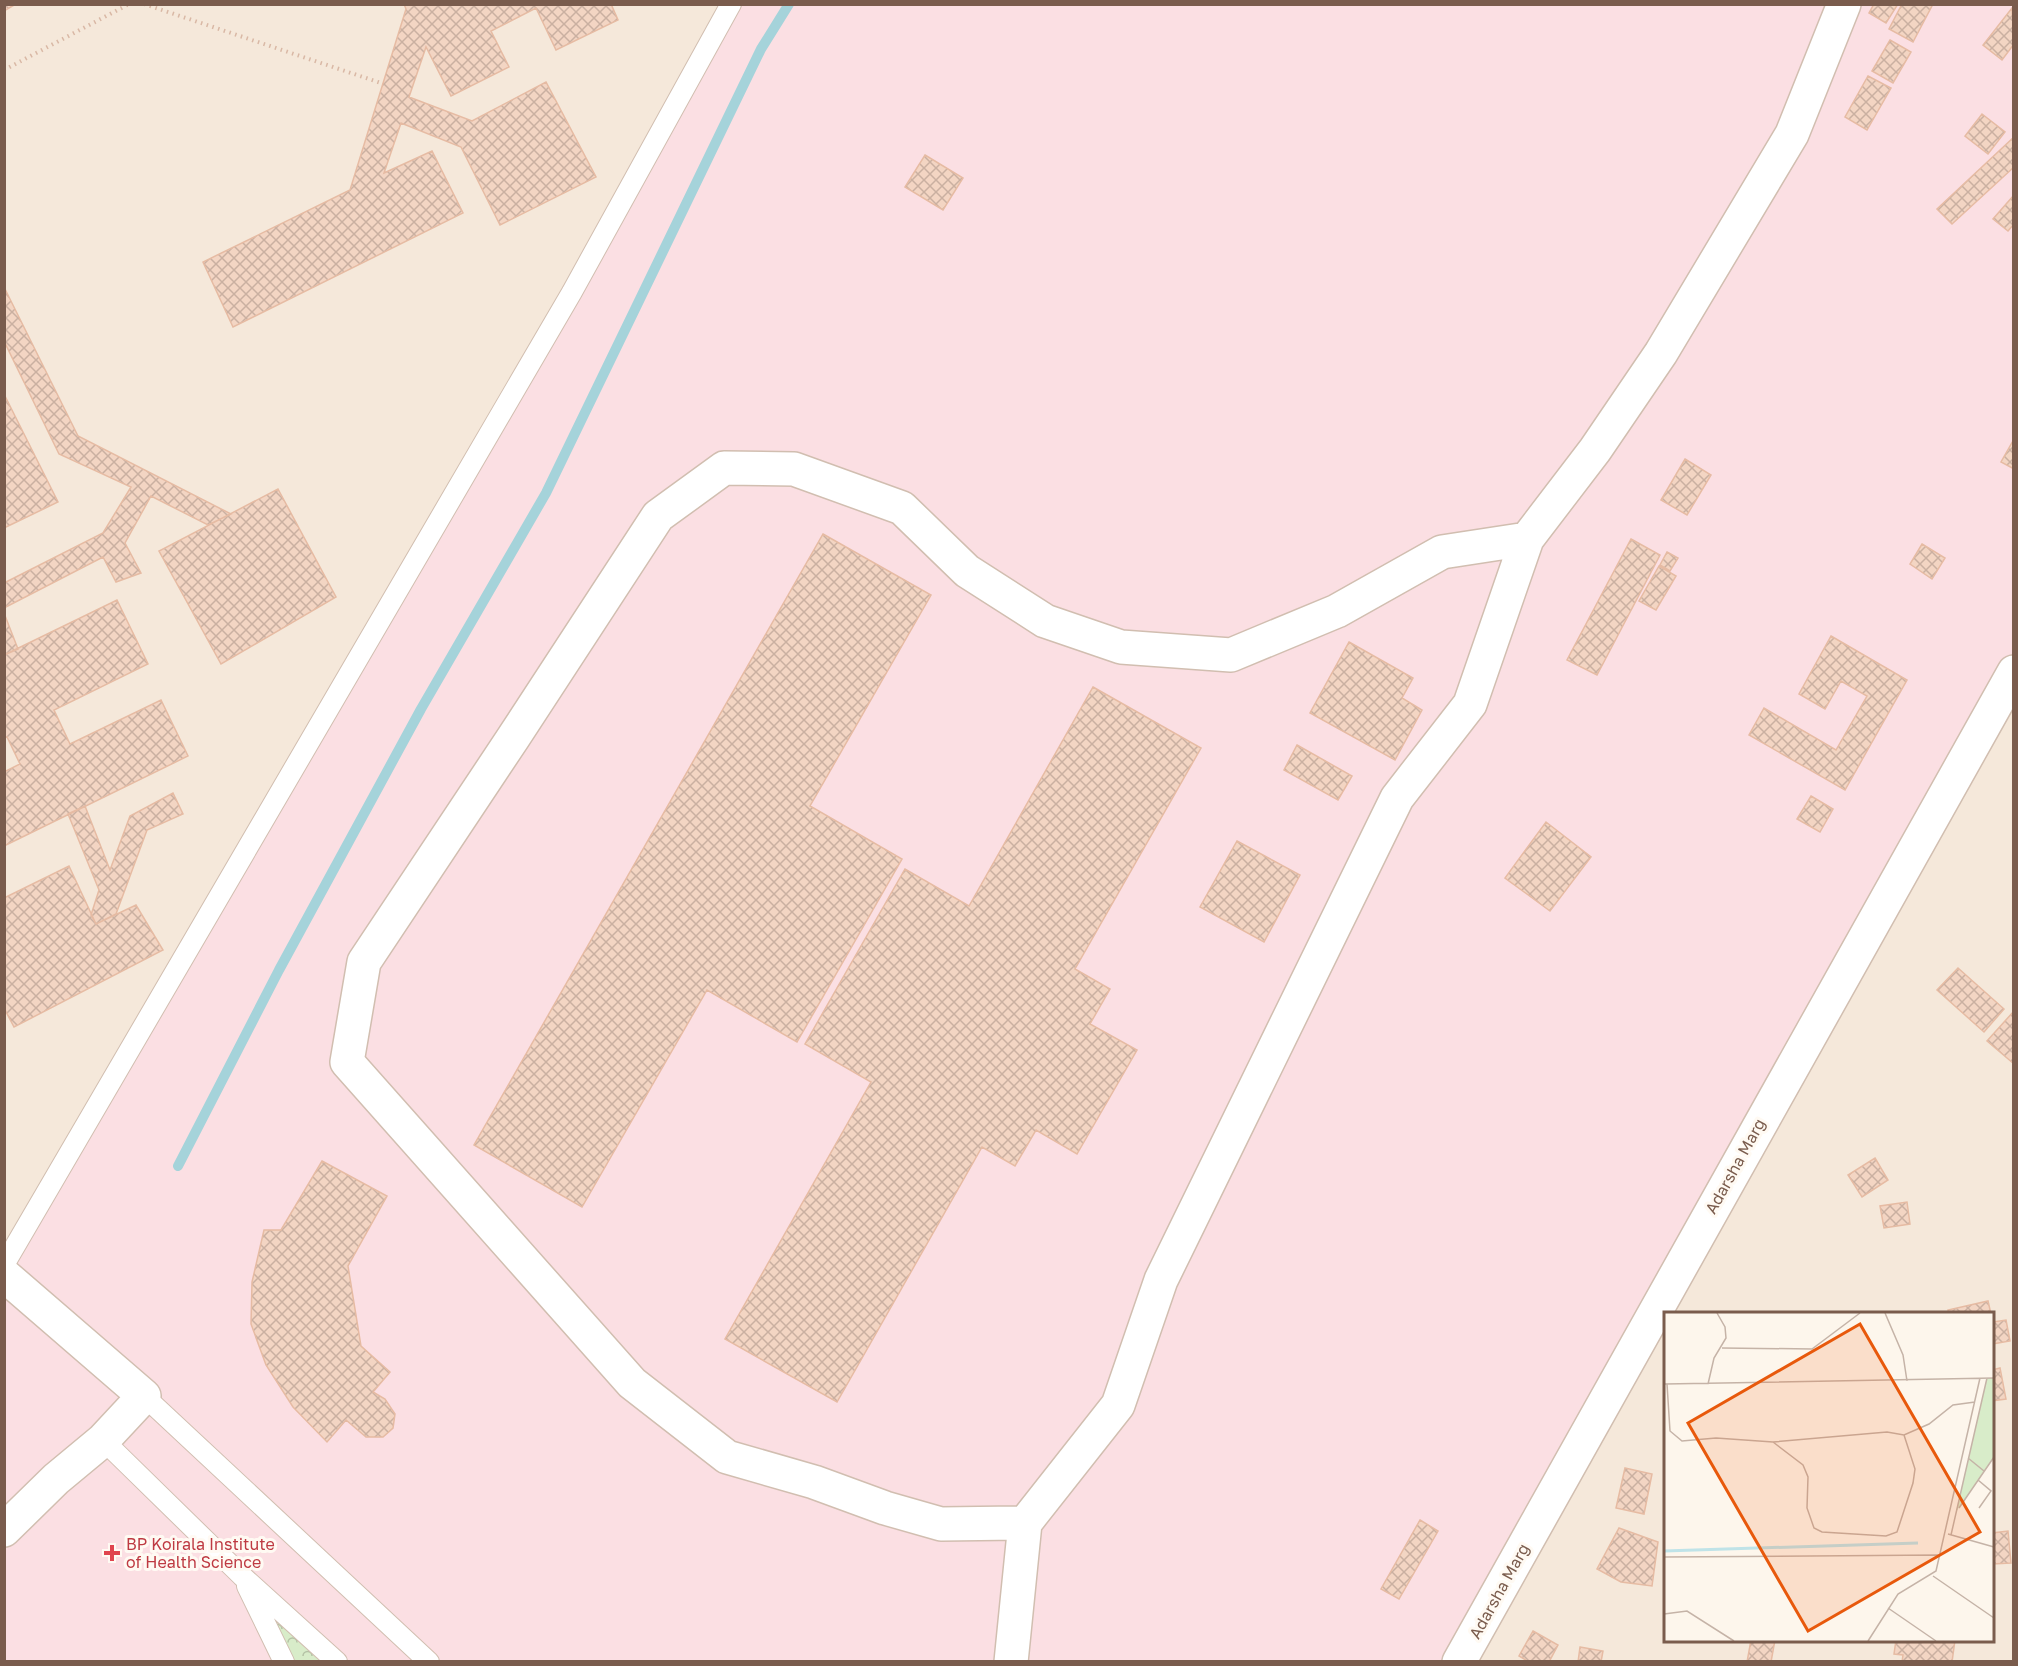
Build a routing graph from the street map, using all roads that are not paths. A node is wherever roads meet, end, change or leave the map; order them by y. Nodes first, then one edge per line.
1 (730, 4) edge
2 (1844, 4) edge
3 (1527, 539) junction
4 (2013, 672) edge
5 (4, 1265) edge
6 (4, 1275) edge
7 (144, 1396) junction
8 (103, 1440) junction
9 (1025, 1523) junction
10 (4, 1530) edge
11 (242, 1576) junction
12 (284, 1662) edge
13 (337, 1662) edge
14 (429, 1662) edge
15 (1011, 1662) edge
16 (1459, 1662) edge

1 - 5 lane
2 - 3 street
3 - 9 street
3 - 9 street
4 - 16 street, Adarsha Marg
6 - 7 street
7 - 8 street
7 - 14 lane
8 - 10 street
8 - 11 lane
9 - 15 street
11 - 12 lane
11 - 13 lane

